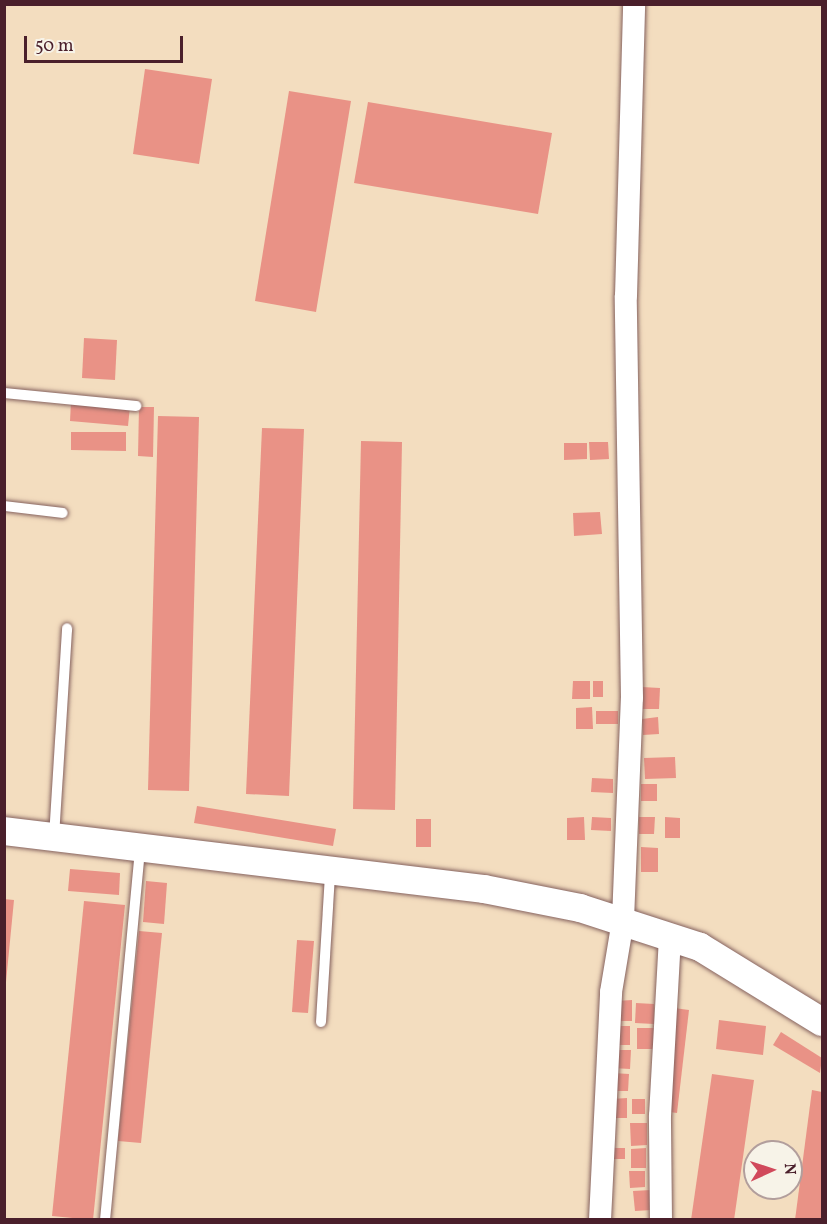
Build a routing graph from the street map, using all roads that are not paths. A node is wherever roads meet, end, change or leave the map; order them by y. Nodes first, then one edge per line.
1 (634, 4) edge
2 (4, 393) edge
3 (136, 406) dead end
4 (4, 506) edge
5 (63, 513) dead end
6 (67, 628) dead end
7 (4, 831) edge
8 (54, 837) junction
9 (140, 847) junction
10 (331, 870) junction
11 (623, 920) junction
12 (670, 936) junction
13 (321, 1022) dead end
14 (822, 1022) edge
15 (105, 1220) edge
16 (600, 1220) edge
17 (661, 1220) edge

1 - 11 street
2 - 3 lane
4 - 5 lane
6 - 8 lane
7 - 8 street
8 - 9 street
9 - 10 street
9 - 15 lane
10 - 11 street
10 - 13 lane
11 - 12 street
11 - 16 street
12 - 14 street
12 - 17 street

